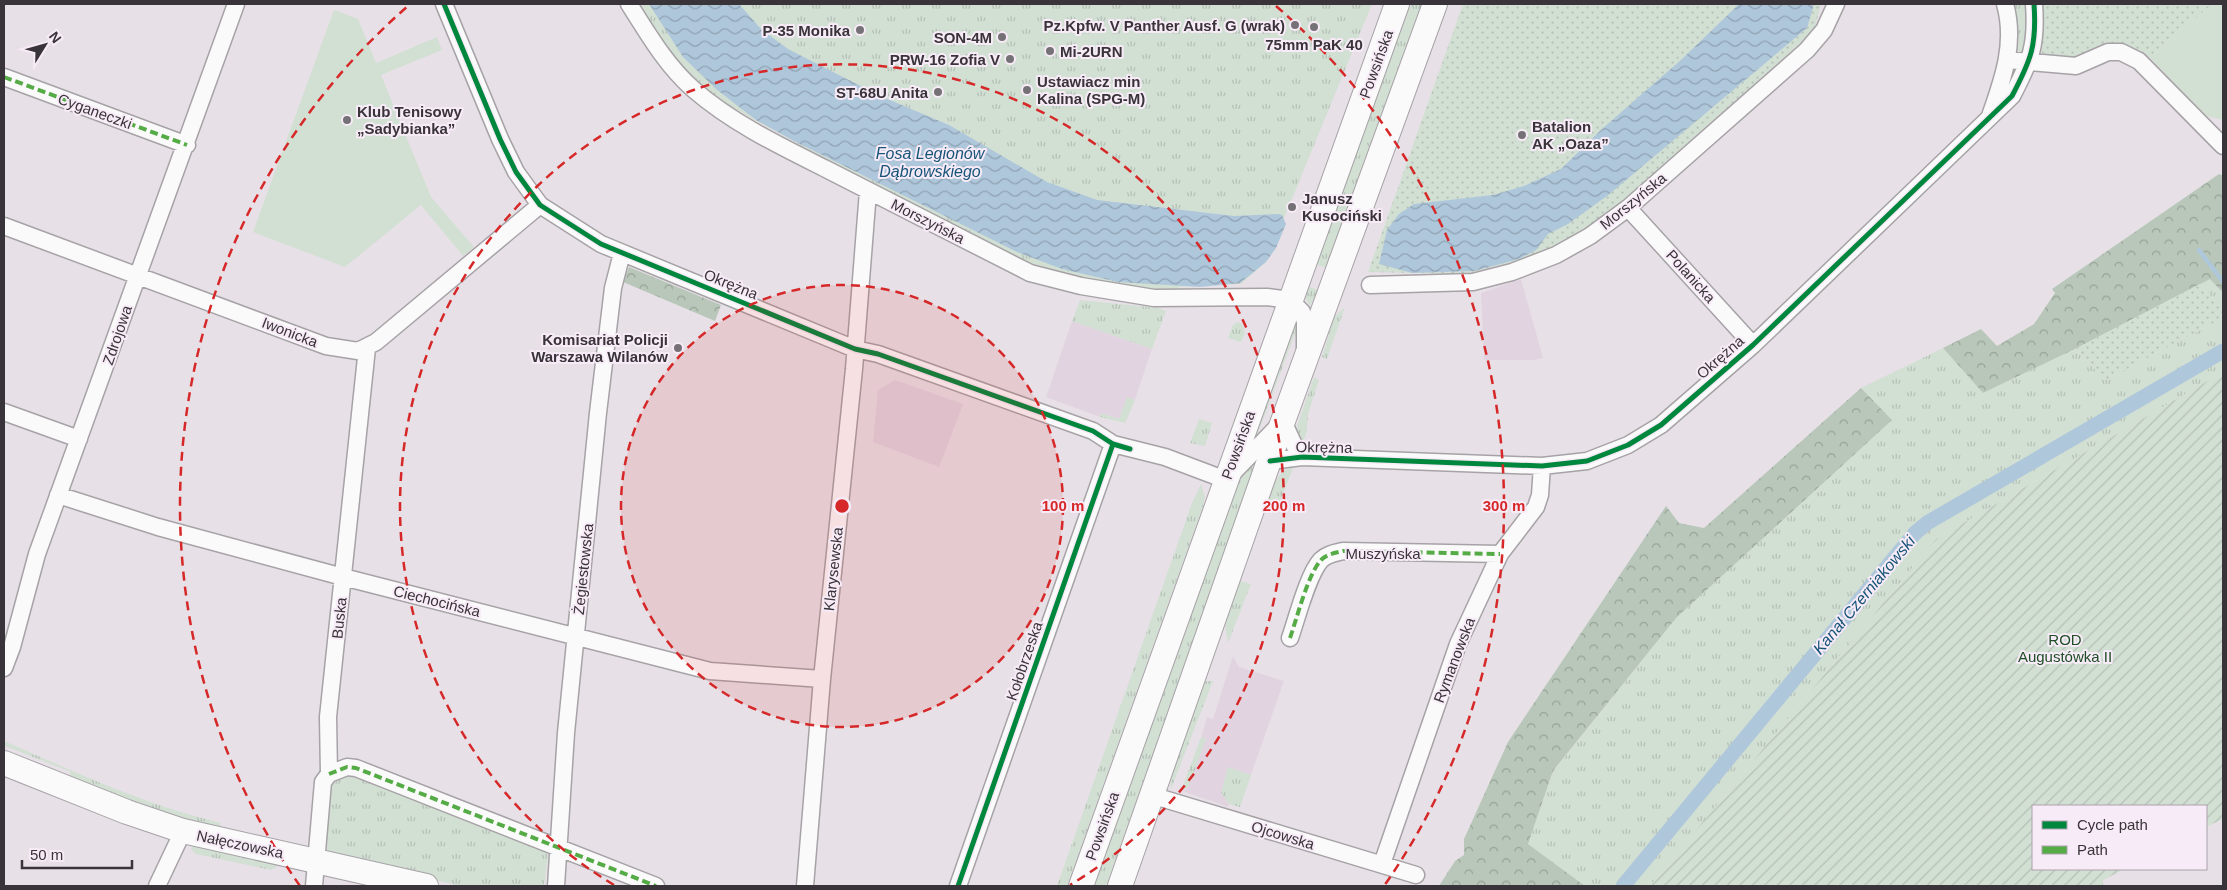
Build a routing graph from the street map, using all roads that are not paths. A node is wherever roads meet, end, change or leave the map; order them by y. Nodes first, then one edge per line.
1 (236, 4) edge
2 (444, 4) edge
3 (629, 4) edge
4 (1397, 4) edge
5 (1435, 4) edge
6 (1836, 4) edge
7 (2005, 4) edge
8 (2034, 4) edge
9 (2008, 60) junction
10 (2030, 61) junction
11 (4, 77) edge
12 (1989, 119) junction
13 (187, 145) junction
14 (2223, 146) edge
15 (868, 191) junction
16 (540, 205) junction
17 (1628, 208) junction
18 (4, 226) edge
19 (622, 253) junction
20 (138, 275) junction
21 (1370, 285) dead end
22 (1290, 300) junction
23 (1753, 345) junction
24 (367, 348) junction
25 (854, 349) junction
26 (1305, 361) junction
27 (4, 412) edge
28 (1283, 420) junction
29 (79, 439) junction
30 (1113, 444) junction
31 (1302, 457) junction
32 (1270, 461) junction
33 (1542, 466) junction
34 (1226, 480) junction
35 (58, 495) junction
36 (1500, 554) junction
37 (343, 578) junction
38 (576, 638) junction
39 (1290, 638) dead end
40 (4, 668) edge
41 (822, 679) junction
42 (4, 763) edge
43 (329, 774) junction
44 (1151, 795) junction
45 (183, 831) junction
46 (559, 847) junction
47 (316, 860) junction
48 (1382, 864) junction
49 (1416, 875) dead end
50 (156, 886) edge
51 (314, 886) edge
52 (426, 886) edge
53 (556, 886) edge
54 (656, 886) edge
55 (805, 886) edge
56 (958, 886) edge
57 (1081, 886) edge
58 (1120, 886) edge

1 - 13 street, Zdrojowa
2 - 16 street, Okrężna
3 - 15 street, Morszyńska
4 - 22 main road, Powsińska
5 - 26 main road
6 - 17 street, Morszyńska
7 - 9 street, Okrężna
8 - 10 street, Okrężna
9 - 10 street
9 - 12 street, Okrężna
10 - 12 street, Okrężna
10 - 14 street
11 - 13 street, Cyganeczki
12 - 23 street, Okrężna
13 - 20 street, Zdrojowa
15 - 22 street, Morszyńska
15 - 25 street, Klarysewska
16 - 19 street, Okrężna
16 - 24 street
17 - 21 street, Morszyńska
17 - 23 street, Polanicka
18 - 20 street, Iwonicka
19 - 25 street, Okrężna
19 - 38 street, Żegiestowska
20 - 24 street, Iwonicka
20 - 29 street, Zdrojowa
22 - 26 street
22 - 34 main road, Powsińska
23 - 33 street, Okrężna
24 - 37 street, Buska
25 - 30 street, Okrężna
25 - 41 street, Klarysewska
26 - 28 main road
27 - 29 street
28 - 31 street, Okrężna
28 - 32 main road
28 - 34 street, Okrężna
29 - 35 street, Zdrojowa
30 - 34 street, Okrężna
30 - 56 street, Kołobrzeska
31 - 32 street, Okrężna
31 - 33 street, Okrężna
32 - 44 main road
33 - 36 street, Rymanowska
34 - 57 main road, Powsińska
35 - 37 street, Ciechocińska
35 - 40 street, Zdrojowa
36 - 39 street, Muszyńska
36 - 48 street, Rymanowska
37 - 38 street, Ciechocińska
37 - 43 street, Buska
38 - 41 street, Ciechocińska
38 - 46 street, Żegiestowska
41 - 55 street, Klarysewska
42 - 45 main road, Nałęczowska
43 - 46 street
43 - 47 street, Buska
44 - 48 street, Ojcowska
44 - 58 main road
45 - 47 main road, Nałęczowska
45 - 50 street
46 - 53 street, Żegiestowska
46 - 54 street
47 - 51 street, Buska
47 - 52 main road, Nałęczowska
48 - 49 street, Ojcowska

